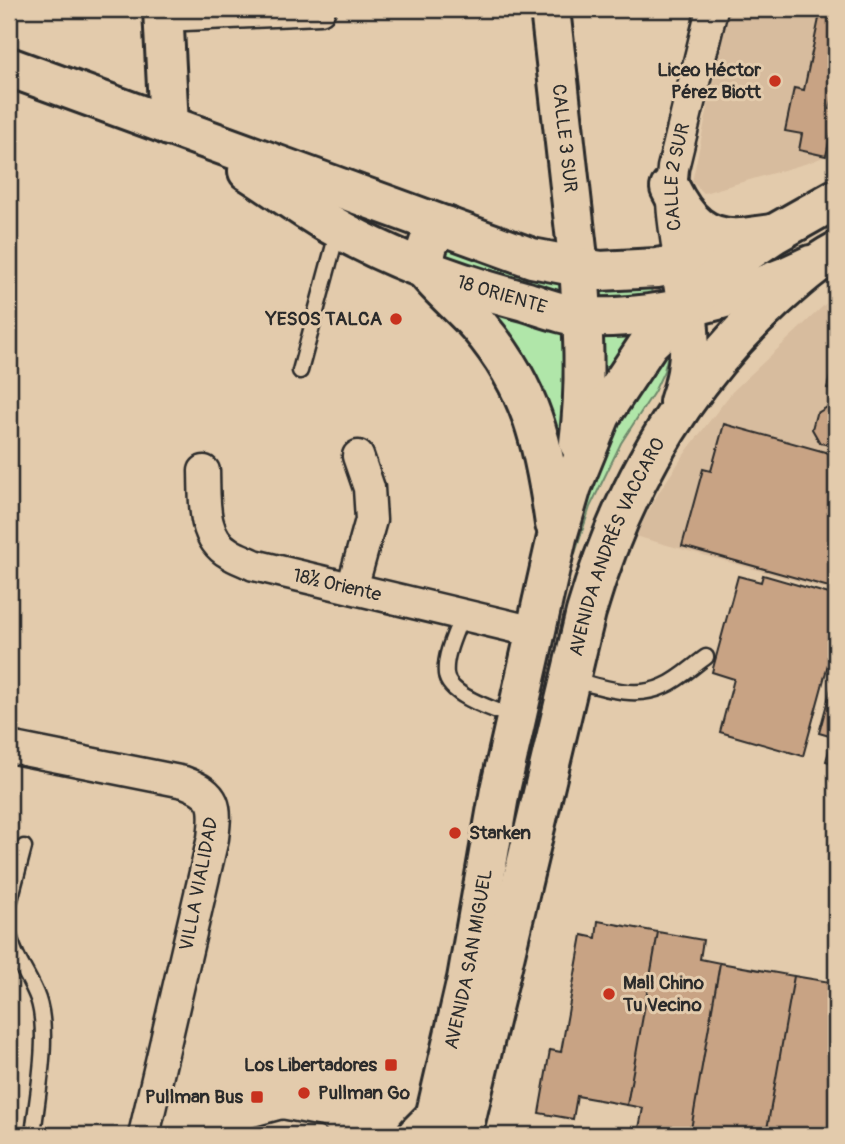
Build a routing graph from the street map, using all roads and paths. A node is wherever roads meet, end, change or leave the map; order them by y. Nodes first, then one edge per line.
1 (320, 9) edge
2 (550, 9) edge
3 (712, 9) edge
4 (163, 12) edge
5 (9, 67) edge
6 (187, 132) junction
7 (670, 188) junction
8 (836, 199) edge
9 (446, 226) junction
10 (338, 229) junction
11 (758, 236) junction
12 (832, 255) edge
13 (680, 264) junction
14 (417, 267) junction
15 (579, 267) junction
16 (687, 307) junction
17 (583, 317) junction
18 (300, 371) dead end
19 (673, 418) junction
20 (358, 456) dead end
21 (204, 471) dead end
22 (572, 486) junction
23 (557, 537) junction
24 (352, 588) junction
25 (463, 615) junction
26 (530, 631) junction
27 (706, 657) dead end
28 (570, 679) junction
29 (516, 718) junction
30 (9, 747) edge
31 (24, 847) dead end
32 (9, 904) edge
33 (517, 908) joint
34 (9, 934) edge
35 (436, 1131) edge
36 (33, 1135) edge
37 (144, 1135) edge
38 (257, 1135) edge
39 (319, 1135) edge

1 - 4 street
2 - 15 main road, CALLE 3 SUR
3 - 7 street, CALLE 2 SUR
4 - 6 main road
5 - 6 main road, 18 ORIENTE
6 - 9 main road, 18 ORIENTE
6 - 10 main road, 18 ORIENTE
7 - 11 main road
7 - 13 street, CALLE 2 SUR
8 - 11 main road
9 - 14 main road
9 - 15 main road, 18 ORIENTE
10 - 14 main road, 18 ORIENTE
10 - 18 lane
11 - 13 main road, 18 ORIENTE
11 - 16 main road
12 - 16 main road, 18 ORIENTE
12 - 19 main road, AVENIDA ANDRÉS VACCARO
13 - 15 main road, 18 ORIENTE
13 - 16 main road
14 - 17 main road, 18 ORIENTE
14 - 23 main road
14 - 26 street
15 - 17 main road, CALLE 3 SUR
16 - 17 main road, 18 ORIENTE
16 - 19 main road
16 - 22 main road
17 - 22 main road, CALLE 3 SUR
19 - 28 main road, AVENIDA ANDRÉS VACCARO
20 - 24 street
21 - 24 street, 18½ Oriente
22 - 23 main road
23 - 26 main road, AVENIDA SAN MIGUEL
24 - 25 street, 18½ Oriente
25 - 26 street, 18½ Oriente
25 - 29 lane
26 - 29 main road, AVENIDA SAN MIGUEL
27 - 28 lane
28 - 33 main road, AVENIDA ANDRÉS VACCARO
29 - 35 main road, AVENIDA SAN MIGUEL
30 - 37 street, VILLA VIALIDAD
31 - 32 lane
33 - 35 main road, AVENIDA SAN MIGUEL
34 - 36 lane
38 - 39 lane

